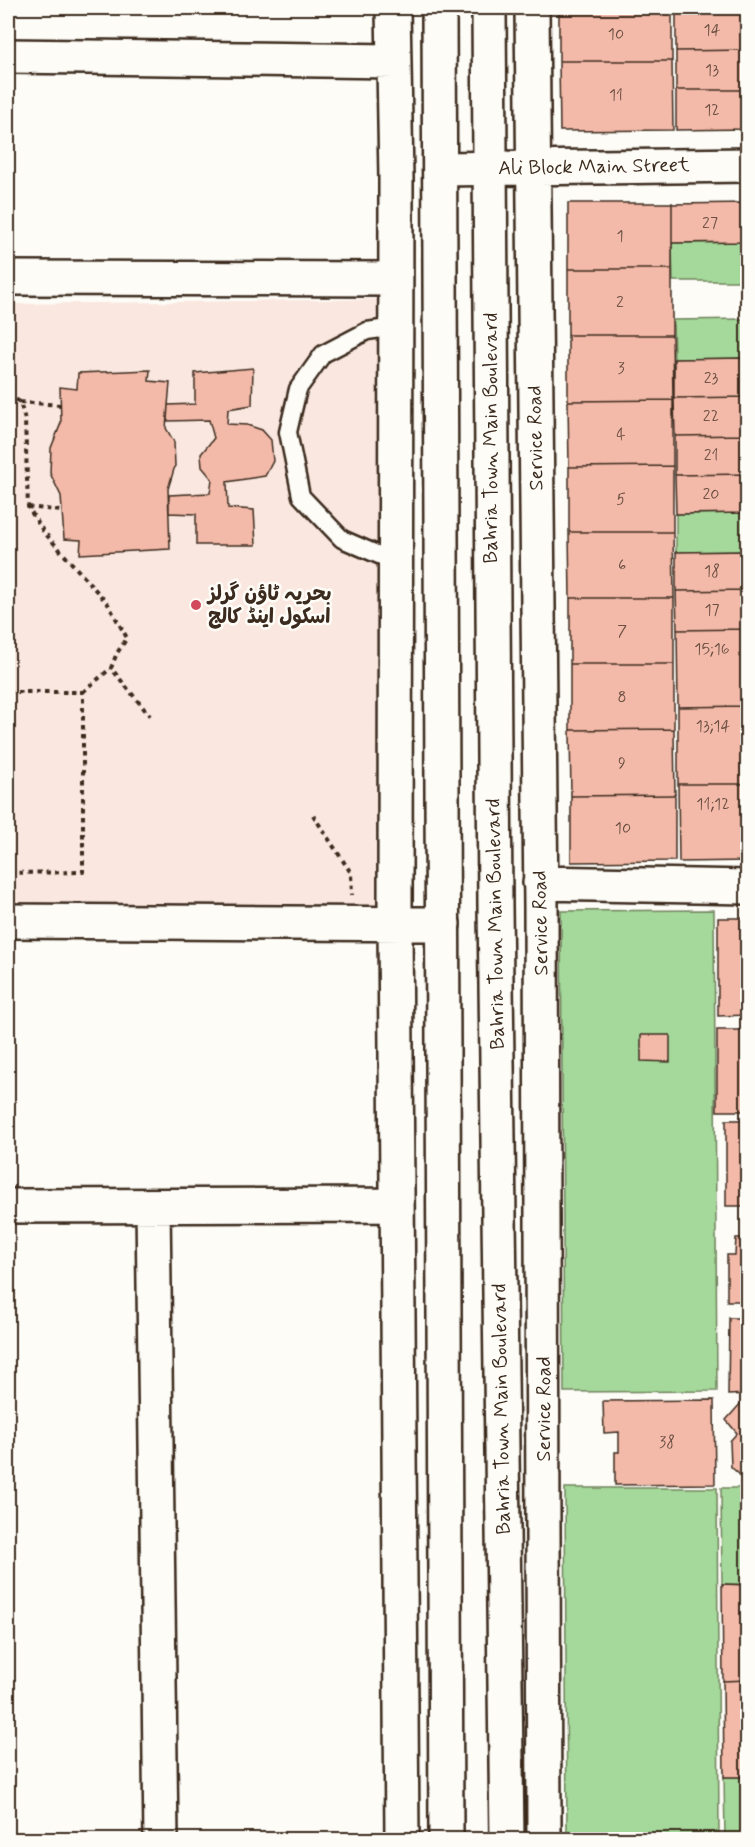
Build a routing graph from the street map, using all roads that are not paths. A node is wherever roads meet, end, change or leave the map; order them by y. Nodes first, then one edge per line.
1 (393, 8) edge
2 (440, 8) edge
3 (489, 8) edge
4 (532, 8) edge
5 (8, 56) edge
6 (394, 61) junction
7 (747, 165) edge
8 (533, 167) junction
9 (489, 168) junction
10 (441, 169) junction
11 (8, 278) edge
12 (395, 279) junction
13 (395, 331) junction
14 (395, 562) junction
15 (747, 887) edge
16 (541, 895) junction
17 (495, 906) junction
18 (8, 921) edge
19 (395, 923) junction
20 (443, 924) junction
21 (397, 1205) junction
22 (8, 1206) edge
23 (153, 1206) junction
24 (161, 1839) edge
25 (402, 1839) edge
26 (446, 1839) edge
27 (507, 1839) edge
28 (544, 1839) edge

1 - 6 street
2 - 10 street
3 - 9 street, Bahria Town Main Boulevard
4 - 8 street, Service Road
5 - 6 street
6 - 12 street
7 - 8 street, Ali Block Main Street
8 - 9 street, Ali Block Main Street
8 - 16 street, Service Road
9 - 10 street, Ali Block Main Street
9 - 17 street, Bahria Town Main Boulevard
10 - 20 street
11 - 12 street
12 - 13 street
13 - 14 street
13 - 14 lane
14 - 19 street
15 - 16 street
16 - 17 street
16 - 28 street, Service Road
17 - 27 street, Bahria Town Main Boulevard
18 - 19 street
19 - 20 street
19 - 21 street
20 - 26 street
21 - 23 street
21 - 25 street
22 - 23 street
23 - 24 street

